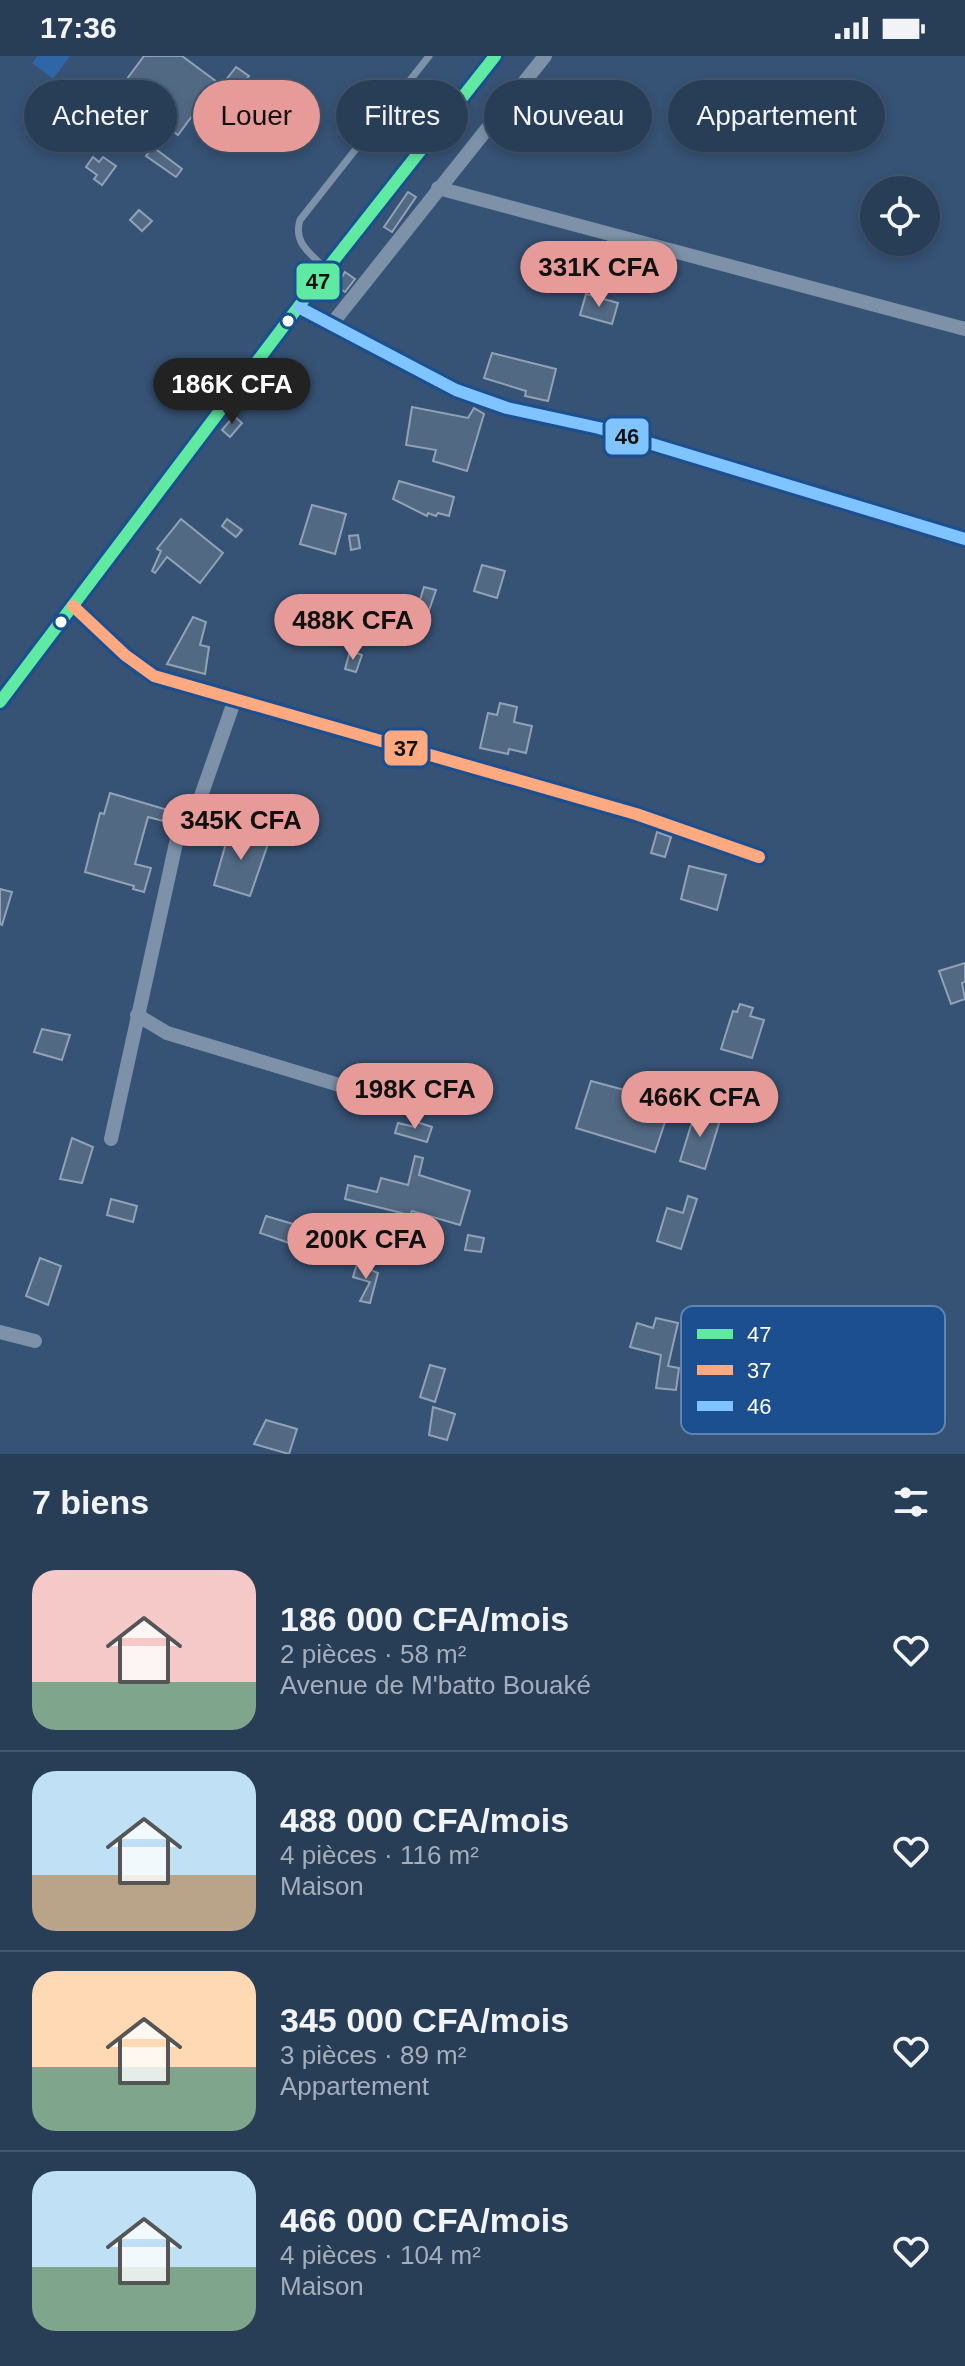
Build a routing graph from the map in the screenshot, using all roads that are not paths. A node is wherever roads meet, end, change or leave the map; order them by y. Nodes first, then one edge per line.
1 (429, 56) edge
2 (495, 56) edge
3 (545, 56) edge
4 (438, 188) junction
5 (327, 269) junction
6 (300, 308) junction
7 (331, 325) junction
8 (965, 329) edge
9 (965, 539) edge
10 (73, 606) junction
11 (235, 699) junction
12 (0, 702) edge
13 (759, 857) dead end
14 (137, 1015) junction
15 (412, 1107) dead end
16 (111, 1139) dead end
17 (0, 1332) edge
18 (35, 1341) dead end

1 - 5 lane
2 - 5 street
3 - 4 street
4 - 7 street
4 - 8 street
5 - 6 street
6 - 7 street
6 - 10 street
7 - 9 street
10 - 11 street
10 - 12 street
11 - 13 street
11 - 14 street
14 - 15 street
14 - 16 street
17 - 18 street

